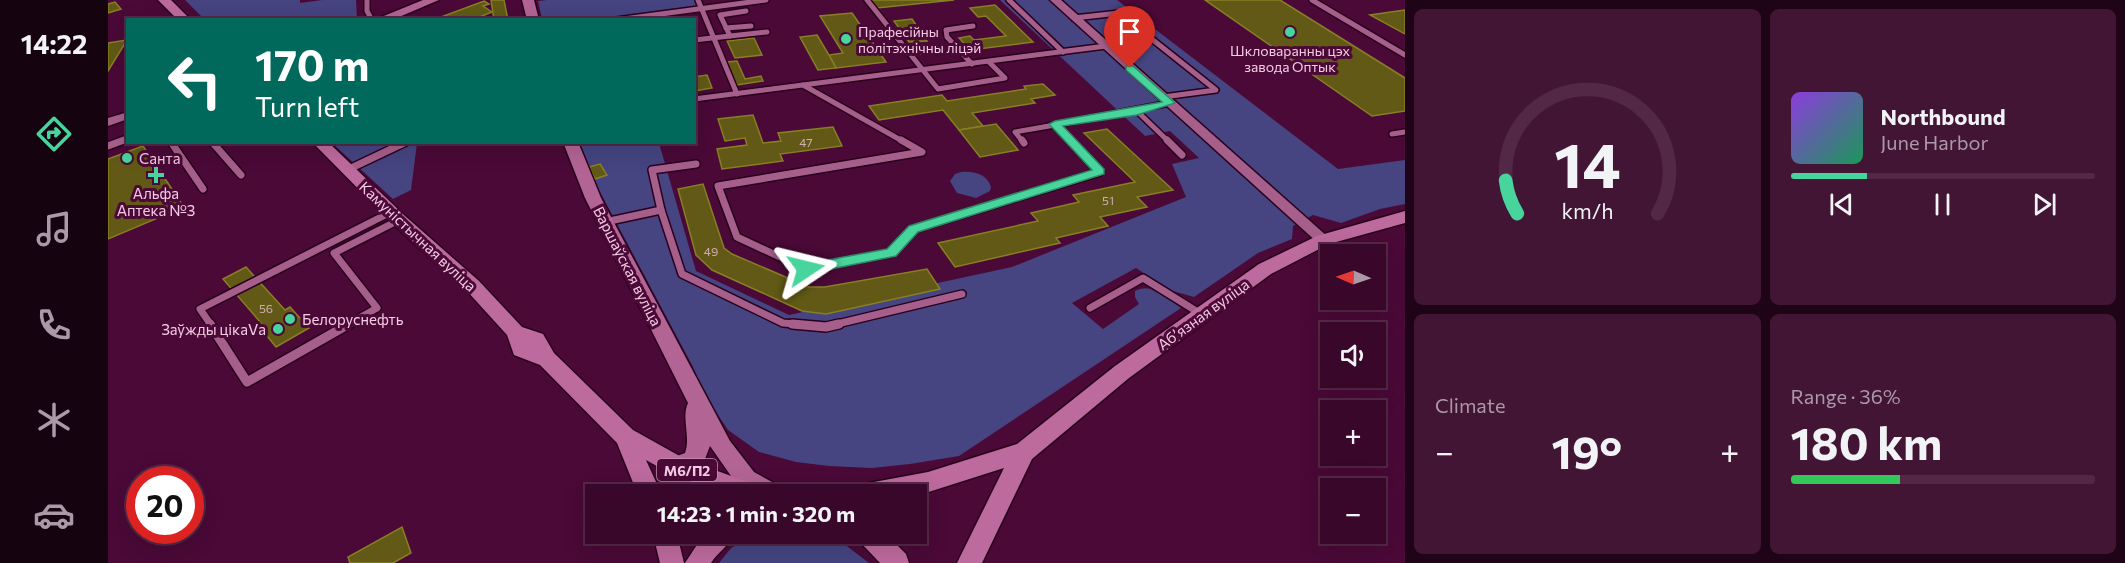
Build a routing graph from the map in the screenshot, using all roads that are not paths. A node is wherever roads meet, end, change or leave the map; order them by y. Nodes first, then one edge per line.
1 (164, 0) edge
2 (367, 0) edge
3 (433, 0) edge
4 (528, 0) edge
5 (698, 0) edge
6 (766, 0) edge
7 (867, 0) edge
8 (1009, 0) edge
9 (1055, 0) edge
10 (1312, 0) edge
11 (701, 10) junction
12 (746, 11) dead end
13 (183, 18) edge
14 (371, 18) edge
15 (385, 18) edge
16 (532, 18) edge
17 (633, 18) edge
18 (1074, 18) junction
19 (751, 26) dead end
20 (973, 26) dead end
21 (726, 28) junction
22 (766, 32) dead end
23 (730, 36) junction
24 (713, 38) junction
25 (696, 40) edge
26 (1106, 46) junction
27 (1063, 52) junction
28 (1405, 55) edge
29 (989, 62) junction
30 (972, 64) junction
31 (923, 71) junction
32 (803, 85) junction
33 (736, 94) junction
34 (696, 99) edge
35 (1166, 100) junction
36 (1137, 111) junction
37 (126, 115) edge
38 (108, 122) edge
39 (1055, 124) junction
40 (1405, 132) edge
41 (1392, 134) dead end
42 (126, 140) edge
43 (1024, 143) dead end
44 (173, 144) edge
45 (214, 144) edge
46 (321, 144) edge
47 (402, 144) edge
48 (571, 144) edge
49 (108, 146) edge
50 (1182, 155) dead end
51 (696, 164) dead end
52 (346, 170) junction
53 (241, 176) dead end
54 (203, 189) dead end
55 (661, 210) junction
56 (395, 216) junction
57 (1405, 217) edge
58 (605, 222) junction
59 (1323, 240) junction
60 (962, 294) dead end
61 (1090, 308) dead end
62 (1201, 314) junction
63 (690, 387) junction
64 (625, 437) junction
65 (1024, 452) junction
66 (677, 466) junction
67 (645, 484) edge
68 (724, 484) edge
69 (754, 484) edge
70 (922, 484) edge
71 (667, 544) edge
72 (710, 544) edge
73 (879, 544) edge
74 (672, 563) edge
75 (697, 563) edge
76 (897, 563) edge
77 (969, 563) edge

1 - 13 main road
2 - 14 lane
3 - 15 street
4 - 16 street
5 - 11 lane
6 - 11 lane
7 - 31 lane
8 - 27 lane
9 - 18 street
10 - 28 lane
11 - 17 lane
11 - 24 lane
12 - 21 lane
18 - 26 street
18 - 35 lane
19 - 21 lane
20 - 30 lane
21 - 23 lane
22 - 23 lane
23 - 24 lane
24 - 25 lane
24 - 33 lane
26 - 27 lane
26 - 35 street
27 - 29 lane
29 - 30 lane
29 - 31 lane
30 - 31 lane
31 - 32 lane
32 - 33 lane
32 - 39 lane
33 - 34 lane
35 - 36 lane
35 - 59 street
36 - 39 lane
36 - 50 lane
37 - 38 street
39 - 43 lane
40 - 41 lane
42 - 49 lane
44 - 54 lane
45 - 53 lane
46 - 52 main road, Камуністычная вуліца / М6/П2
47 - 52 lane
48 - 58 street, Варшаўская вуліца
51 - 55 lane
52 - 56 main road, Камуністычная вуліца / М6/П2
55 - 58 lane
55 - 60 lane
56 - 56 lane
56 - 64 main road, Камуністычная вуліца / М6/П2
57 - 59 main road, Абʼязная вуліца
58 - 63 street, Варшаўская вуліца
59 - 62 main road, Абʼязная вуліца
61 - 62 lane
62 - 65 main road, Абʼязная вуліца
63 - 66 street, Варшаўская вуліца
63 - 69 street, Варшаўская вуліца
64 - 66 main road, Камуністычная вуліца / М6/П2
64 - 67 main road, Камуністычная вуліца / М6/П2
65 - 70 main road, Абʼязная вуліца
65 - 77 main road, Абʼязная вуліца
66 - 68 main road, Камуністычная вуліца / М6/П2
71 - 74 main road
72 - 75 main road
73 - 76 main road

